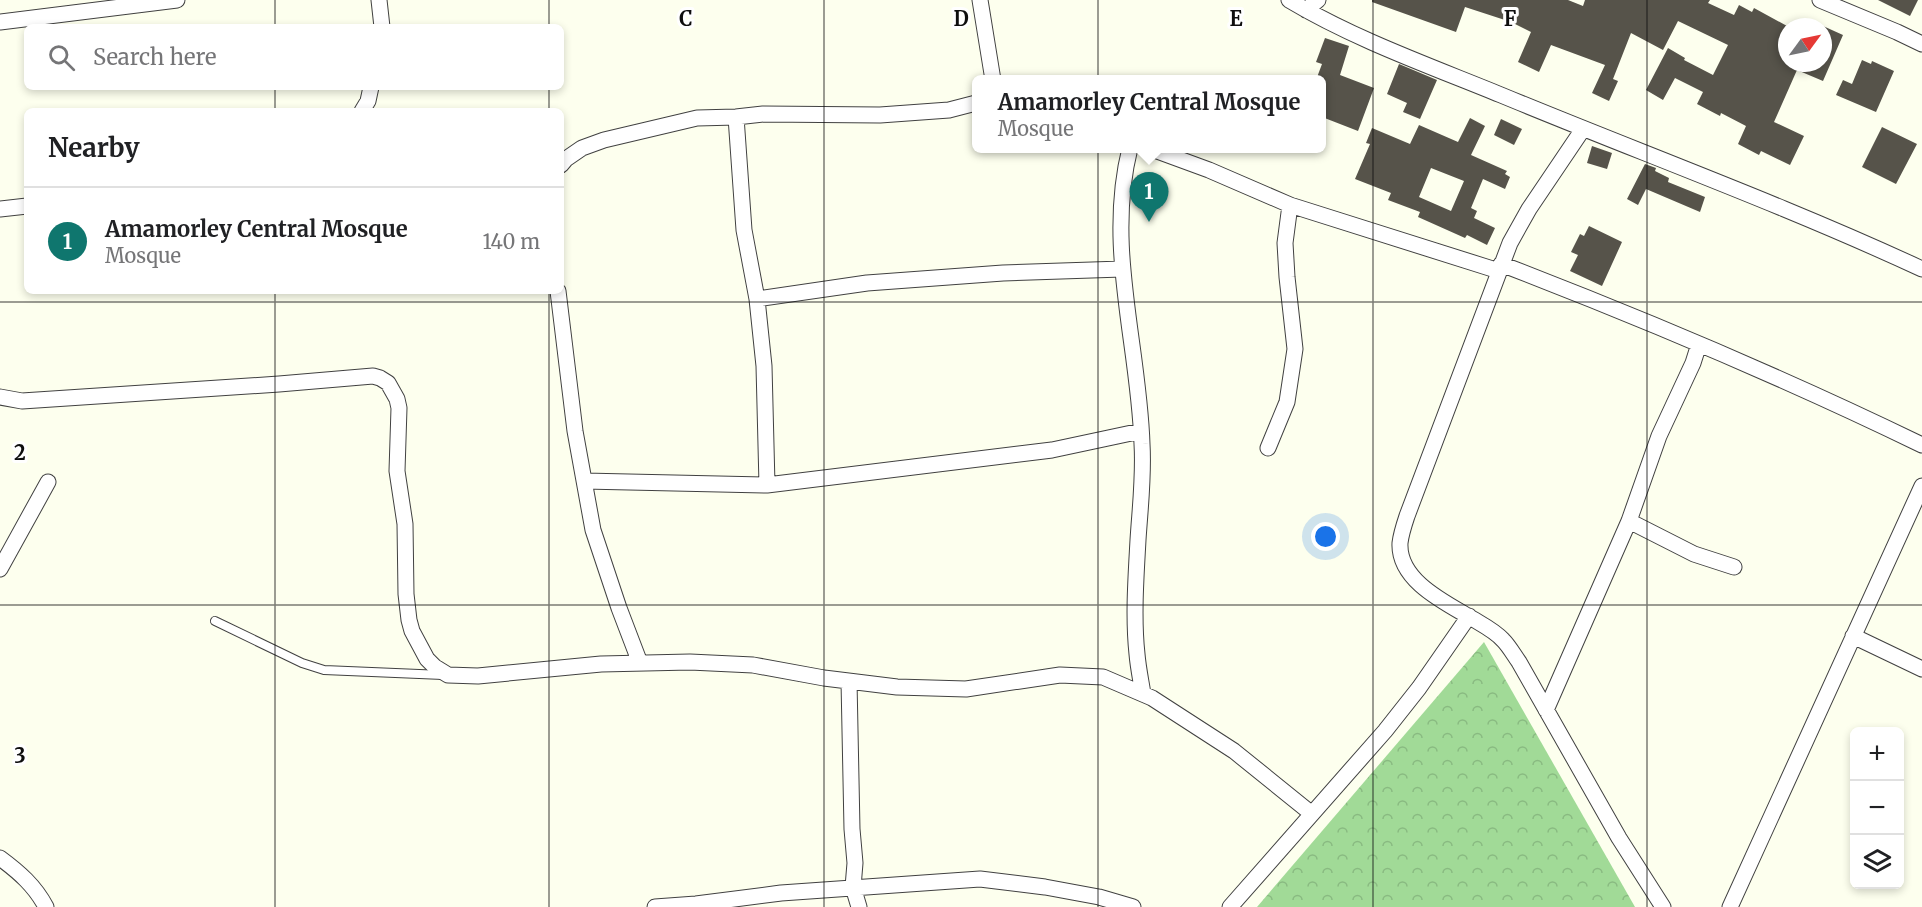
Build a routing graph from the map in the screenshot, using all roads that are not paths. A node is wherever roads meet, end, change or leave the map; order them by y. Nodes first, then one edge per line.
1 (177, 0) edge
2 (379, 0) edge
3 (980, 0) edge
4 (1289, 0) edge
5 (1318, 0) edge
6 (1820, 0) edge
7 (100, 5) edge
8 (1306, 10) junction
9 (0, 22) edge
10 (382, 24) edge
11 (1922, 44) edge
12 (992, 75) edge
13 (370, 90) edge
14 (972, 104) edge
15 (364, 108) edge
16 (736, 117) junction
17 (1583, 129) junction
18 (1129, 153) edge
19 (1163, 153) edge
20 (564, 163) edge
21 (1290, 205) junction
22 (24, 206) edge
23 (0, 209) edge
24 (1500, 268) junction
25 (1122, 269) junction
26 (1922, 269) edge
27 (558, 294) edge
28 (757, 299) junction
29 (1699, 344) junction
30 (0, 398) edge
31 (1141, 431) junction
32 (1922, 445) edge
33 (1268, 448) dead end
34 (584, 481) junction
35 (48, 482) dead end
36 (767, 484) junction
37 (1922, 486) edge
38 (1629, 521) junction
39 (1734, 567) dead end
40 (0, 569) edge
41 (1469, 616) junction
42 (215, 621) dead end
43 (1853, 636) junction
44 (640, 663) junction
45 (1922, 669) edge
46 (448, 675) junction
47 (849, 681) junction
48 (1143, 694) junction
49 (1546, 710) junction
50 (1312, 814) junction
51 (0, 858) edge
52 (853, 887) junction
53 (696, 906) edge
54 (46, 907) edge
55 (655, 907) edge
56 (859, 907) edge
57 (1133, 907) edge
58 (1230, 907) edge
59 (1663, 907) edge
60 (1730, 907) edge

1 - 7 street
2 - 10 street
3 - 12 street
4 - 8 street
5 - 8 street
6 - 11 street
7 - 9 street
8 - 17 street
13 - 15 street
14 - 16 street
16 - 20 street
16 - 28 street
17 - 24 street
17 - 26 street
18 - 25 street
19 - 21 street
21 - 24 street
21 - 33 street
22 - 23 street
24 - 29 street
24 - 41 street
25 - 28 street
25 - 31 street
27 - 34 street
28 - 36 street
29 - 32 street
29 - 38 street
30 - 46 street
31 - 36 street
31 - 48 street
34 - 36 street
34 - 44 street
35 - 40 street
37 - 43 street
38 - 39 street
38 - 49 street
41 - 49 street
41 - 50 street
42 - 46 lane
43 - 45 street
43 - 60 street
44 - 46 street
44 - 47 street
47 - 48 street
47 - 52 street
48 - 50 street
49 - 59 street
50 - 58 street
51 - 54 street
52 - 53 street
52 - 56 street
52 - 57 street
53 - 55 street

